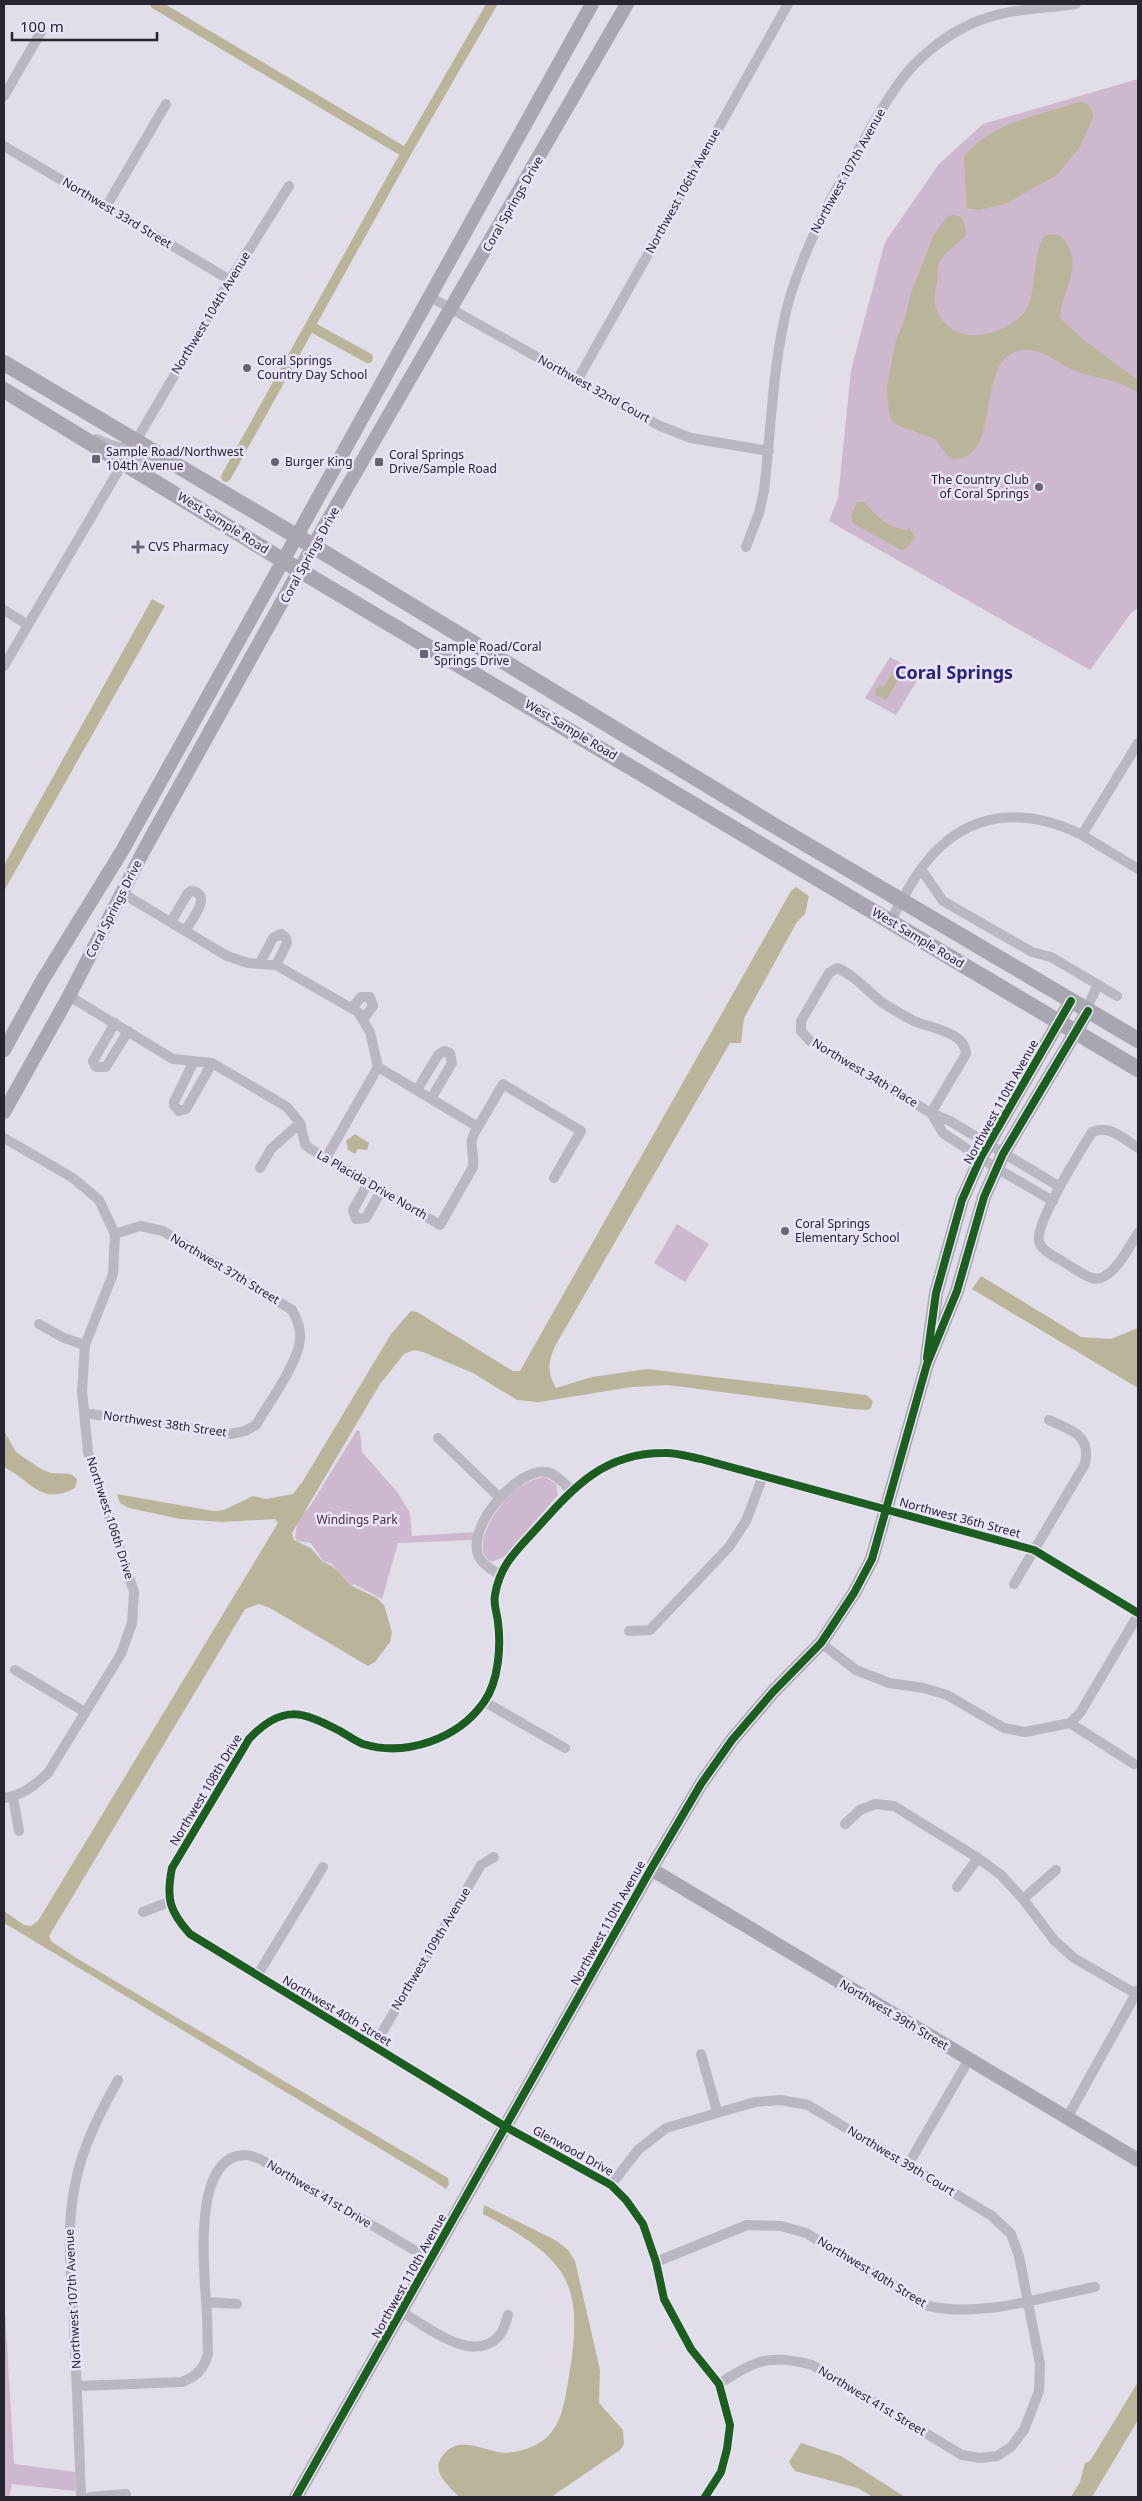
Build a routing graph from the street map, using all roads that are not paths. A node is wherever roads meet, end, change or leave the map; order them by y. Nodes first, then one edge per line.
1 (592, 4) edge
2 (627, 4) edge
3 (788, 4) edge
4 (1071, 4) edge
5 (41, 32) dead end
6 (4, 96) edge
7 (166, 104) dead end
8 (4, 146) edge
9 (289, 186) dead end
10 (106, 207) junction
11 (230, 280) junction
12 (430, 297) junction
13 (452, 310) junction
14 (4, 362) edge
15 (578, 379) junction
16 (4, 390) edge
17 (63, 425) junction
18 (136, 441) junction
19 (769, 451) junction
20 (124, 461) junction
21 (184, 470) junction
22 (297, 537) junction
23 (314, 546) junction
24 (746, 546) dead end
25 (284, 561) junction
26 (301, 571) junction
27 (4, 610) edge
28 (28, 624) junction
29 (4, 666) edge
30 (1138, 743) edge
31 (1082, 835) junction
32 (921, 869) junction
33 (1138, 869) edge
34 (122, 893) junction
35 (902, 900) junction
36 (171, 922) junction
37 (890, 922) junction
38 (185, 931) junction
39 (260, 963) junction
40 (276, 965) junction
41 (1098, 985) junction
42 (69, 996) junction
43 (1117, 996) dead end
44 (1071, 1001) junction
45 (352, 1008) junction
46 (1088, 1011) junction
47 (363, 1019) junction
48 (1059, 1022) junction
49 (115, 1023) junction
50 (128, 1031) junction
51 (1076, 1032) junction
52 (1138, 1040) edge
53 (4, 1050) edge
54 (194, 1061) junction
55 (212, 1063) junction
56 (378, 1067) junction
57 (1138, 1069) edge
58 (417, 1090) junction
59 (431, 1099) junction
60 (4, 1112) edge
61 (931, 1113) junction
62 (300, 1123) junction
63 (478, 1127) junction
64 (4, 1138) edge
65 (988, 1144) junction
66 (1138, 1148) edge
67 (1003, 1154) junction
68 (981, 1157) junction
69 (326, 1158) junction
70 (260, 1168) dead end
71 (996, 1168) junction
72 (554, 1178) dead end
73 (368, 1183) junction
74 (1060, 1187) junction
75 (382, 1191) junction
76 (1053, 1201) junction
77 (115, 1234) junction
78 (1138, 1234) edge
79 (39, 1324) dead end
80 (86, 1345) junction
81 (926, 1364) junction
82 (84, 1412) junction
83 (1049, 1420) dead end
84 (245, 1432) joint
85 (438, 1438) dead end
86 (763, 1476) junction
87 (571, 1490) junction
88 (499, 1496) junction
89 (887, 1510) junction
90 (1034, 1550) junction
91 (499, 1574) junction
92 (1014, 1584) dead end
93 (1138, 1614) edge
94 (629, 1631) dead end
95 (821, 1643) junction
96 (15, 1670) dead end
97 (485, 1702) junction
98 (85, 1712) junction
99 (1070, 1724) junction
100 (564, 1748) dead end
101 (1134, 1764) dead end
102 (8, 1798) edge
103 (845, 1824) dead end
104 (19, 1831) dead end
105 (494, 1857) dead end
106 (978, 1858) junction
107 (323, 1867) dead end
108 (651, 1869) junction
109 (1056, 1870) dead end
110 (957, 1887) dead end
111 (1023, 1899) junction
112 (169, 1902) junction
113 (143, 1912) dead end
114 (257, 1976) junction
115 (1138, 1993) edge
116 (374, 2046) junction
117 (701, 2054) dead end
118 (969, 2059) junction
119 (118, 2080) dead end
120 (717, 2111) junction
121 (1067, 2118) junction
122 (506, 2126) junction
123 (1138, 2160) edge
124 (908, 2165) junction
125 (611, 2185) junction
126 (431, 2260) junction
127 (656, 2262) junction
128 (1095, 2287) dead end
129 (1028, 2300) junction
130 (206, 2302) junction
131 (237, 2304) dead end
132 (402, 2312) junction
133 (508, 2315) dead end
134 (718, 2384) junction
135 (78, 2386) junction
136 (997, 2456) joint
137 (126, 2494) dead end
138 (711, 2496) edge
139 (80, 2497) edge
140 (90, 2497) edge
141 (296, 2497) edge

1 - 12 street, Coral Springs Drive
2 - 13 street, Coral Springs Drive
3 - 15 street, Northwest 106th Avenue
4 - 19 street, Northwest 107th Avenue
5 - 6 street
7 - 10 street
8 - 10 street, Northwest 33rd Street
9 - 11 street, Northwest 104th Avenue
10 - 11 street, Northwest 33rd Street
11 - 18 street, Northwest 104th Avenue
12 - 13 street, Northwest 32nd Court
12 - 22 street, Coral Springs Drive
13 - 15 street, Northwest 32nd Court
13 - 23 street, Coral Springs Drive
14 - 18 main road, West Sample Road
15 - 19 street, Northwest 32nd Court
16 - 17 main road, West Sample Road
17 - 18 street
17 - 20 main road, West Sample Road
18 - 21 main road, West Sample Road
19 - 24 street, Northwest 107th Avenue
20 - 21 street
20 - 25 main road, West Sample Road
20 - 28 street
21 - 22 main road, West Sample Road
22 - 23 main road, West Sample Road
22 - 25 street, Coral Springs Drive
23 - 26 street, Coral Springs Drive
23 - 35 main road, West Sample Road
25 - 26 main road, West Sample Road
25 - 53 street, Coral Springs Drive
26 - 34 street, Coral Springs Drive
26 - 37 main road, West Sample Road
27 - 28 street
28 - 29 street
30 - 31 street
31 - 32 street
31 - 33 street
32 - 35 street
32 - 41 street
34 - 36 street
34 - 42 street, Coral Springs Drive
35 - 37 street
35 - 44 main road, West Sample Road
36 - 38 street
36 - 38 street
37 - 48 main road, West Sample Road
38 - 39 street
39 - 40 street
39 - 40 street
40 - 45 street
41 - 43 street
41 - 46 street
42 - 49 street, La Placida Drive North
42 - 60 street, Coral Springs Drive
44 - 46 main road, West Sample Road
44 - 48 street, Northwest 110th Avenue
45 - 47 street
45 - 47 street
46 - 51 street, Northwest 110th Avenue
46 - 52 main road, West Sample Road
47 - 56 street
48 - 51 main road, West Sample Road
48 - 65 street, Northwest 110th Avenue
49 - 50 street, La Placida Drive North
49 - 50 street
50 - 54 street, La Placida Drive North
51 - 57 main road, West Sample Road
51 - 67 street, Northwest 110th Avenue
54 - 55 street, La Placida Drive North
54 - 55 street
55 - 62 street, La Placida Drive North
56 - 58 street
56 - 69 street
58 - 59 street
58 - 59 street
59 - 63 street
61 - 61 street, Northwest 34th Place
61 - 65 street, Northwest 34th Place
61 - 68 street, Northwest 34th Place
62 - 69 street, La Placida Drive North
62 - 70 street
63 - 72 street
63 - 75 street, La Placida Drive North
64 - 77 street
65 - 67 street, Northwest 34th Place
65 - 68 street, Northwest 110th Avenue
66 - 74 street
67 - 71 street, Northwest 110th Avenue
67 - 74 street, Northwest 34th Place
68 - 71 street, Northwest 34th Place
68 - 81 street, Northwest 110th Avenue
69 - 73 street, La Placida Drive North
71 - 76 street, Northwest 34th Place
71 - 81 street, Northwest 110th Avenue
73 - 75 street, La Placida Drive North
73 - 75 street
74 - 76 street
76 - 78 street
77 - 80 street, Northwest 106th Drive
77 - 84 street, Northwest 37th Street
79 - 80 street
80 - 82 street, Northwest 106th Drive
81 - 89 street, Northwest 110th Avenue
82 - 84 street, Northwest 38th Street
82 - 98 street, Northwest 106th Drive
83 - 90 street
85 - 88 street
86 - 87 street, Northwest 108th Drive
86 - 89 street, Northwest 36th Street
86 - 94 street
87 - 88 street
87 - 91 street, Northwest 108th Drive
88 - 91 street
89 - 90 street, Northwest 36th Street
89 - 95 street, Northwest 110th Avenue
90 - 92 street
90 - 93 street, Northwest 36th Street
91 - 97 street, Northwest 108th Drive
93 - 99 street
95 - 99 street
95 - 108 street, Northwest 110th Avenue
96 - 98 street
97 - 100 street
97 - 112 street, Northwest 108th Drive
98 - 102 street, Northwest 106th Drive
99 - 101 street
102 - 104 street
103 - 106 street
105 - 116 street, Northwest 109th Avenue
106 - 110 street
106 - 111 street
107 - 114 street
108 - 118 street, Northwest 39th Street
108 - 122 street, Northwest 110th Avenue
109 - 111 street
111 - 115 street
112 - 113 street
112 - 114 street, Northwest 40th Street
114 - 116 street, Northwest 40th Street
115 - 121 street
116 - 122 street, Northwest 40th Street
117 - 120 street
118 - 121 street, Northwest 39th Street
118 - 124 street
119 - 135 street, Northwest 107th Avenue
120 - 124 street, Northwest 39th Court
120 - 125 street, Northwest 39th Court
121 - 123 street, Northwest 39th Street
122 - 125 street, Glenwood Drive
122 - 126 street, Northwest 110th Avenue
124 - 129 street, Northwest 39th Court
125 - 127 street, Glenwood Drive
126 - 130 street, Northwest 41st Drive
126 - 132 street, Northwest 110th Avenue
127 - 129 street, Northwest 40th Street
127 - 134 street, Glenwood Drive
128 - 129 street, Northwest 40th Street
129 - 136 street, Northwest 39th Court
130 - 131 street
130 - 135 street, Northwest 41st Drive
132 - 133 street
132 - 141 street, Northwest 110th Avenue
134 - 136 street, Northwest 41st Street
134 - 138 street, Glenwood Drive
135 - 139 street, Northwest 107th Avenue
137 - 140 street

